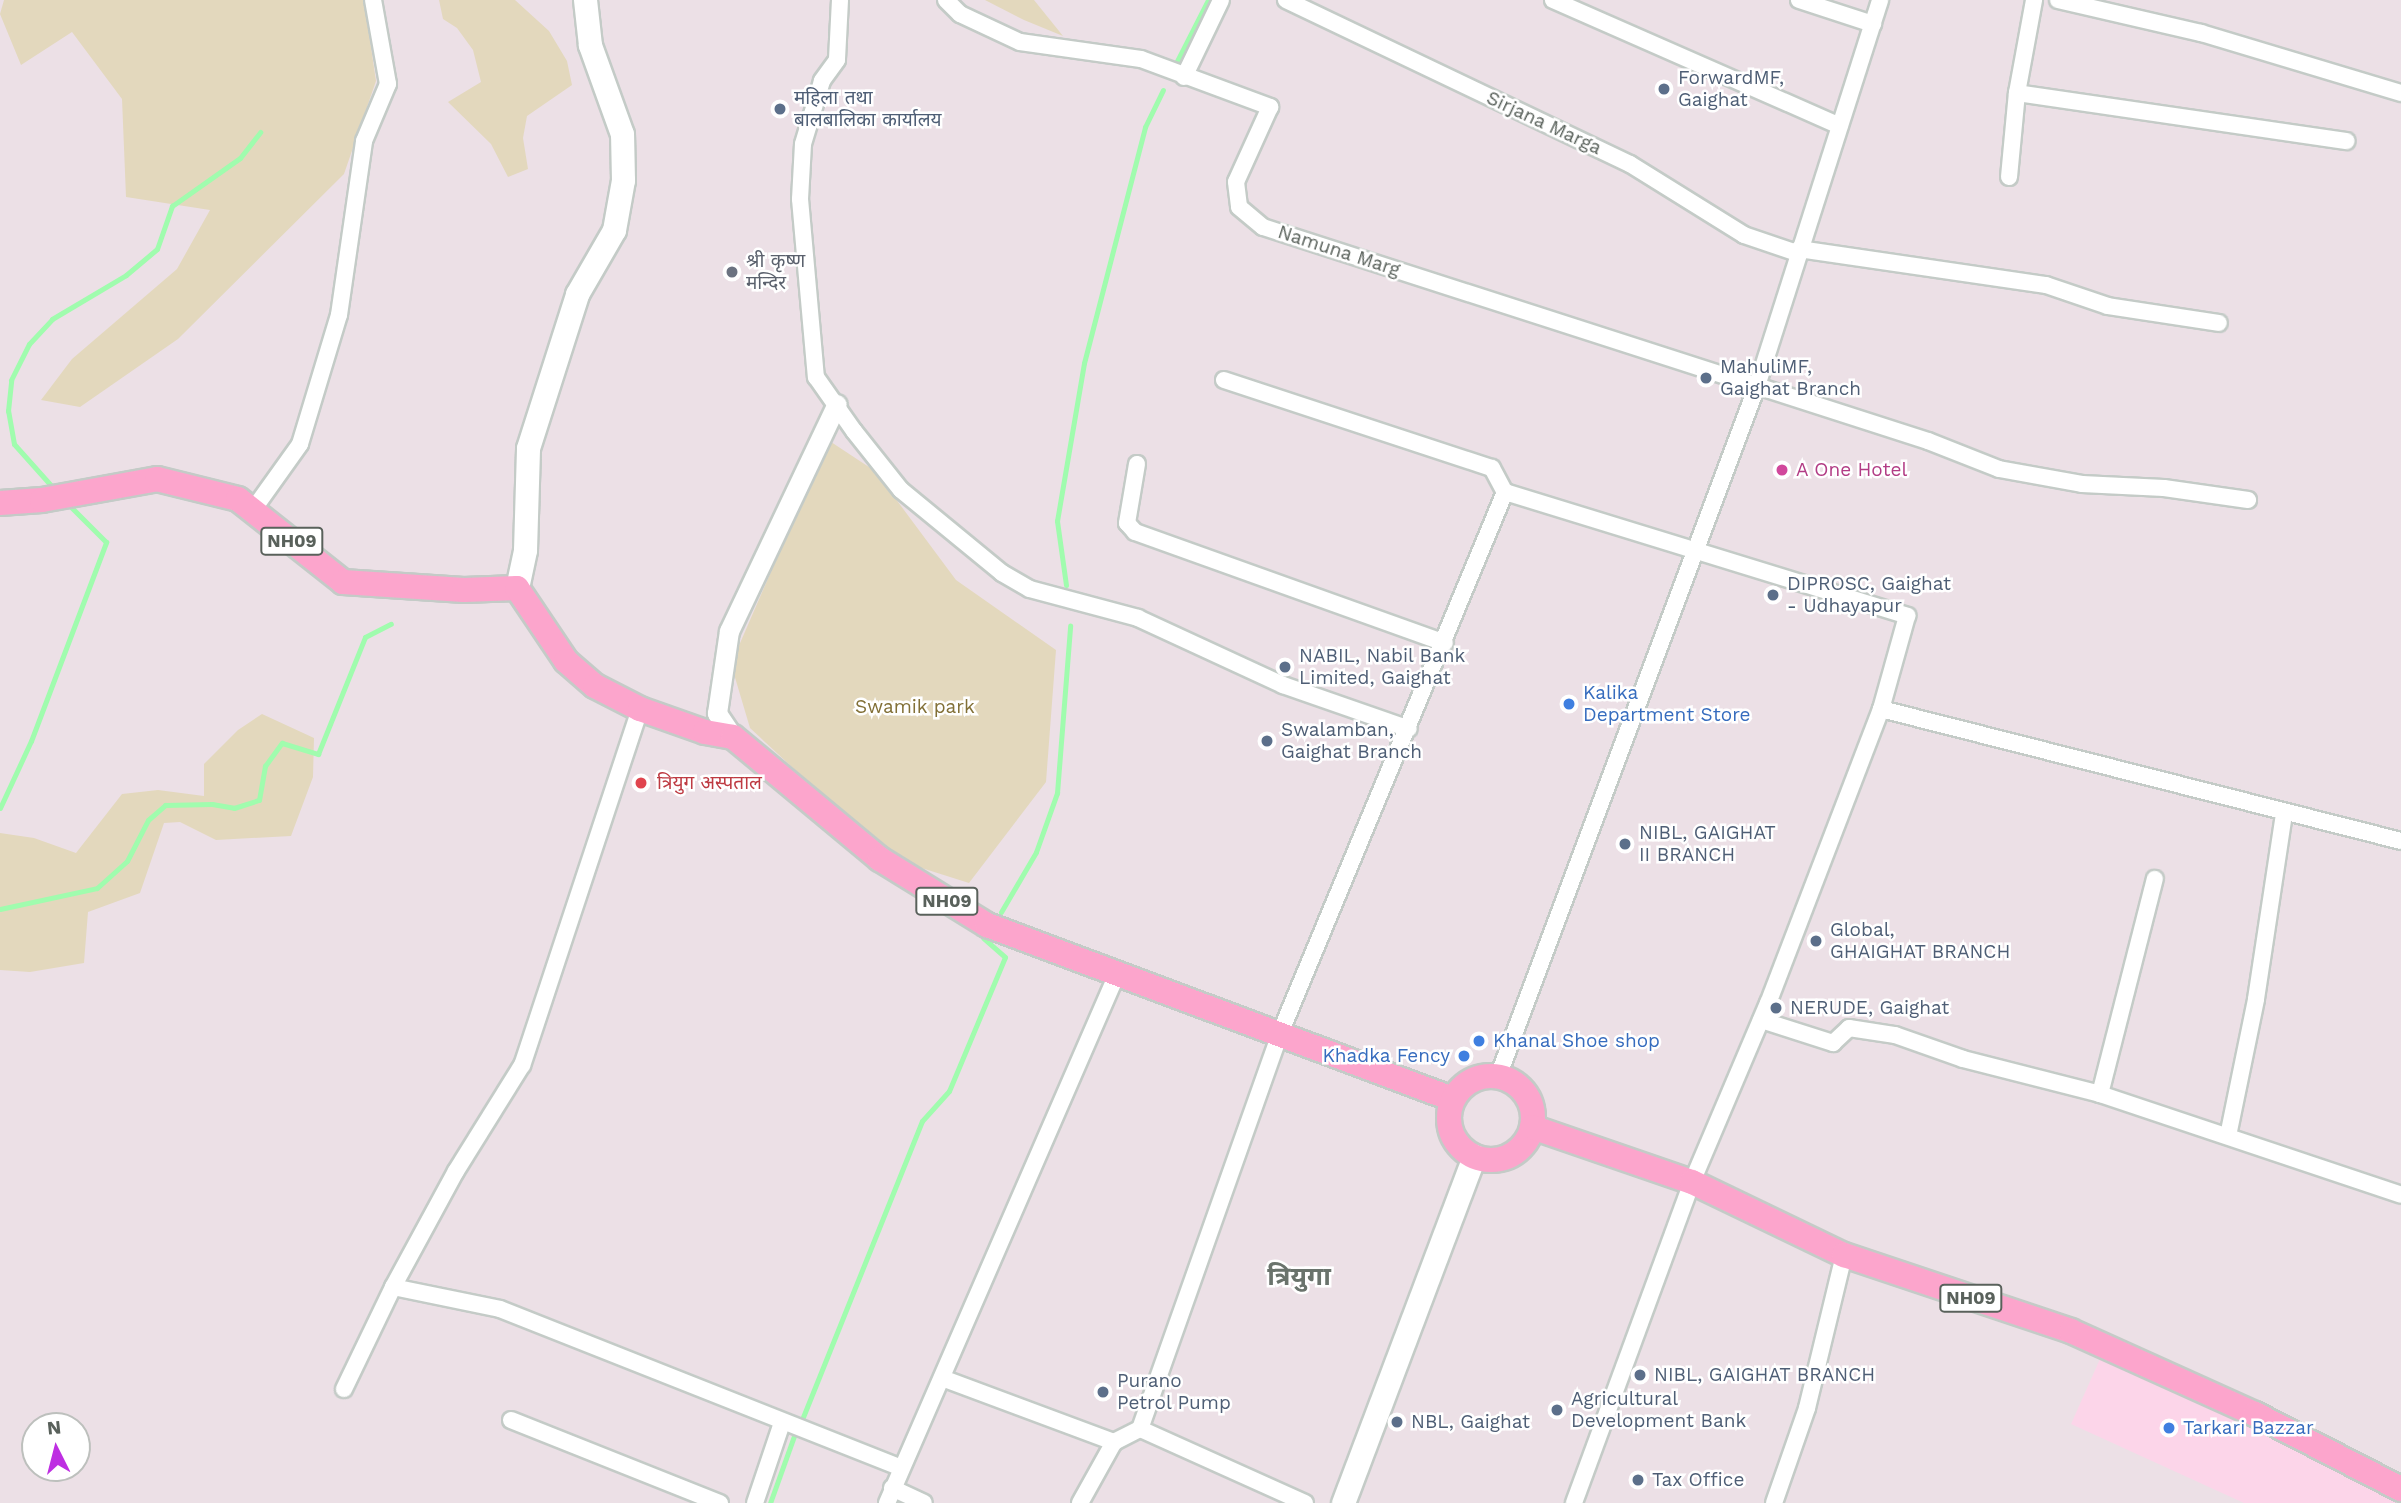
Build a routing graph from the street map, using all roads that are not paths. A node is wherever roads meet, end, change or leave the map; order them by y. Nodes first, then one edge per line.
1 (373, 0) edge
2 (584, 0) edge
3 (840, 0) edge
4 (946, 0) edge
5 (1221, 0) edge
6 (1286, 0) edge
7 (1553, 0) edge
8 (1799, 0) edge
9 (1880, 0) edge
10 (2034, 0) edge
11 (2057, 0) edge
12 (1872, 24) junction
13 (1184, 77) junction
14 (2017, 93) junction
15 (2401, 93) edge
16 (1840, 126) junction
17 (2347, 141) dead end
18 (2009, 177) dead end
19 (1798, 251) junction
20 (2218, 323) dead end
21 (1224, 380) dead end
22 (1757, 386) junction
23 (837, 404) junction
24 (1137, 464) dead end
25 (1505, 492) junction
26 (2248, 500) dead end
27 (0, 503) edge
28 (253, 510) junction
29 (1694, 550) junction
30 (517, 588) junction
31 (1445, 643) junction
32 (640, 709) junction
33 (1881, 709) junction
34 (1409, 729) junction
35 (733, 737) junction
36 (2284, 813) junction
37 (2401, 841) edge
38 (2155, 878) dead end
39 (1117, 974) junction
40 (1761, 1020) junction
41 (1281, 1031) junction
42 (1497, 1077) junction
43 (2100, 1094) junction
44 (1453, 1099) junction
45 (1532, 1126) junction
46 (2228, 1136) junction
47 (1474, 1156) junction
48 (1692, 1182) junction
49 (2401, 1195) edge
50 (1844, 1255) junction
51 (393, 1287) junction
52 (942, 1378) junction
53 (344, 1389) dead end
54 (512, 1420) dead end
55 (782, 1423) junction
56 (1140, 1429) junction
57 (1114, 1442) junction
58 (901, 1468) junction
59 (2401, 1489) edge
60 (890, 1496) edge
61 (720, 1503) edge
62 (755, 1503) edge
63 (924, 1503) edge
64 (1080, 1503) edge
65 (1305, 1503) edge
66 (1343, 1503) edge
67 (1574, 1503) edge
68 (1774, 1503) edge

1 - 28 street
2 - 30 main road
3 - 23 street
4 - 13 street, Namuna Marg
5 - 13 street
6 - 19 street, Sirjana Marga
7 - 16 street
8 - 12 street
9 - 12 street
10 - 14 street
11 - 15 street
12 - 16 street
13 - 22 street, Namuna Marg
14 - 17 street
14 - 18 street
16 - 19 street
19 - 20 street, Sirjana Marga
19 - 22 street
21 - 25 street
22 - 26 street
22 - 29 street
23 - 34 street
23 - 35 street
24 - 31 street
25 - 29 street
25 - 31 street
27 - 28 main road, NH09
28 - 30 main road, NH09
29 - 33 street
29 - 42 street
30 - 32 main road, NH09
31 - 34 street
32 - 35 main road, NH09
32 - 51 street
33 - 36 street
33 - 40 street
34 - 41 street
35 - 39 main road, NH09
36 - 37 street
36 - 46 street
38 - 43 street
39 - 41 main road, NH09
39 - 52 street
40 - 43 street
40 - 48 street
41 - 44 main road, NH09
41 - 56 street
42 - 44 main road
42 - 45 main road
43 - 46 street
44 - 47 main road
45 - 47 main road
45 - 48 main road, NH09
46 - 49 street
47 - 66 main road
48 - 50 main road, NH09
48 - 67 street
50 - 59 main road, NH09
50 - 68 street
51 - 53 street
51 - 55 street
52 - 57 street
52 - 58 street
54 - 61 street
55 - 58 street
55 - 62 street
56 - 57 street
56 - 65 street
57 - 64 street
58 - 60 street
60 - 63 street

